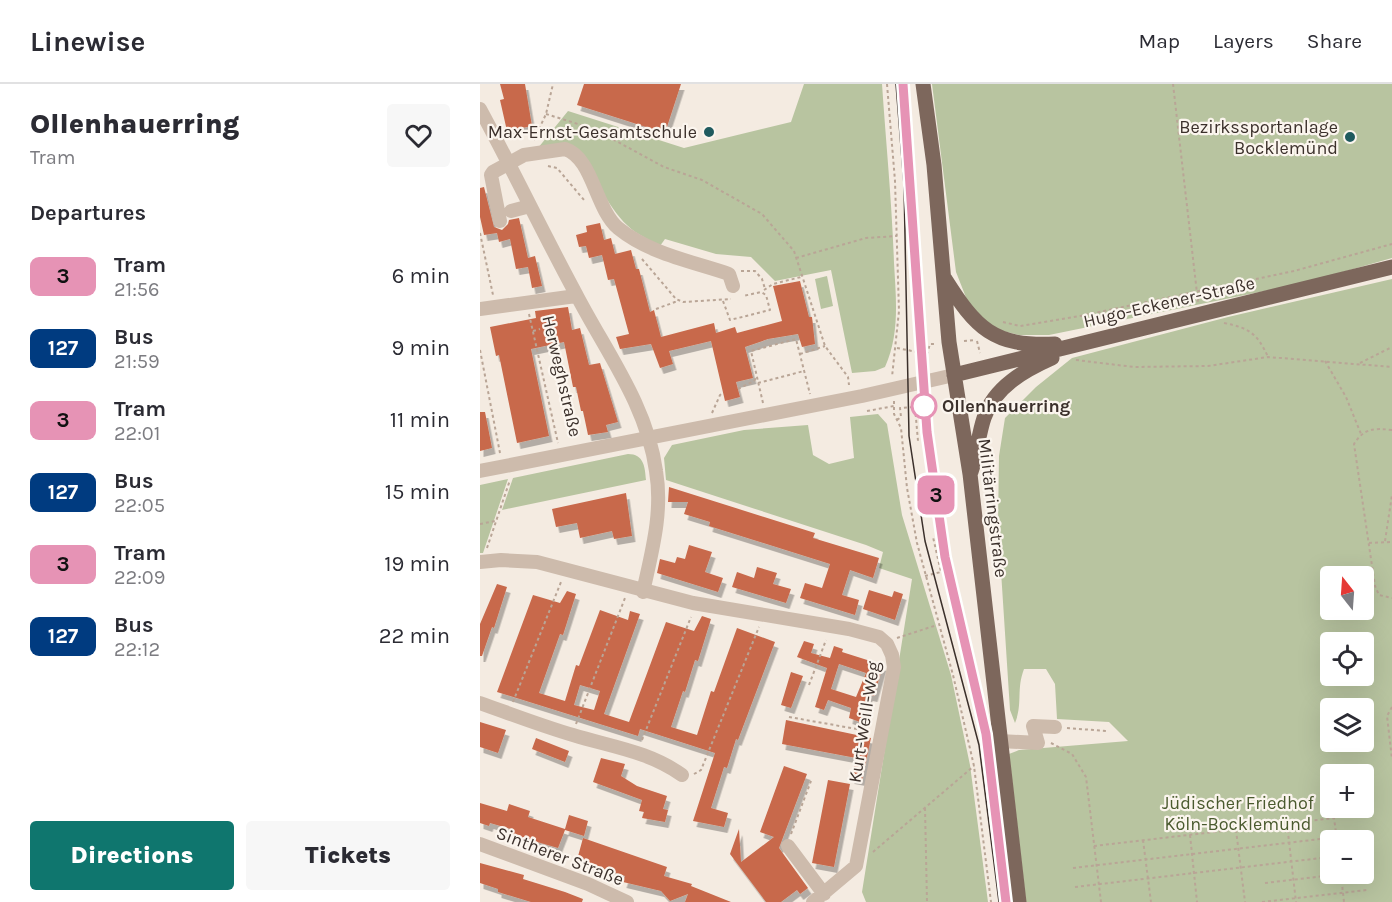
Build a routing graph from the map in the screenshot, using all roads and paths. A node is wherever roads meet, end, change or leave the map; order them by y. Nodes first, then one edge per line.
1 (553, 84) edge
2 (887, 84) edge
3 (923, 84) edge
4 (1173, 84) edge
5 (480, 109) edge
6 (546, 114) junction
7 (484, 124) edge
8 (524, 155) junction
9 (509, 164) junction
10 (530, 206) junction
11 (511, 211) dead end
12 (500, 221) dead end
13 (480, 233) edge
14 (897, 236) junction
15 (1392, 244) edge
16 (661, 253) junction
17 (796, 258) junction
18 (665, 267) dead end
19 (1392, 267) edge
20 (755, 271) dead end
21 (943, 276) junction
22 (801, 277) junction
23 (733, 286) dead end
24 (765, 289) junction
25 (1195, 291) junction
26 (762, 292) dead end
27 (576, 296) junction
28 (676, 299) dead end
29 (527, 305) junction
30 (480, 309) edge
31 (495, 309) junction
32 (656, 309) dead end
33 (1219, 322) dead end
34 (540, 329) dead end
35 (533, 331) junction
36 (989, 333) junction
37 (950, 342) junction
38 (1085, 342) junction
39 (825, 346) junction
40 (1392, 347) edge
41 (897, 348) junction
42 (480, 350) edge
43 (800, 354) junction
44 (1268, 357) junction
45 (1075, 360) dead end
46 (1325, 361) junction
47 (1359, 364) junction
48 (1392, 367) edge
49 (804, 371) junction
50 (954, 375) junction
51 (757, 376) junction
52 (758, 383) junction
53 (738, 389) dead end
54 (893, 390) junction
55 (723, 393) dead end
56 (852, 398) junction
57 (813, 405) junction
58 (894, 406) junction
59 (867, 411) dead end
60 (766, 415) junction
61 (897, 420) junction
62 (713, 424) junction
63 (1392, 430) edge
64 (1361, 434) junction
65 (649, 437) junction
66 (918, 441) dead end
67 (561, 455) junction
68 (989, 459) dead end
69 (509, 465) junction
70 (480, 471) edge
71 (970, 474) junction
72 (1392, 495) edge
73 (496, 520) junction
74 (480, 524) edge
75 (933, 537) dead end
76 (1385, 541) junction
77 (1392, 542) edge
78 (1369, 543) junction
79 (481, 562) edge
80 (995, 571) dead end
81 (924, 576) junction
82 (562, 580) dead end
83 (643, 592) junction
84 (1392, 598) edge
85 (623, 604) dead end
86 (691, 616) dead end
87 (938, 624) junction
88 (832, 626) junction
89 (757, 634) dead end
90 (887, 644) junction
91 (809, 685) dead end
92 (480, 703) edge
93 (1392, 707) edge
94 (508, 713) junction
95 (789, 717) dead end
96 (1055, 727) joint
97 (1106, 731) dead end
98 (883, 734) junction
99 (573, 735) junction
100 (1000, 741) junction
101 (1038, 743) junction
102 (639, 751) junction
103 (1392, 759) edge
104 (974, 766) junction
105 (682, 775) joint
106 (811, 781) dead end
107 (925, 808) junction
108 (1287, 824) junction
109 (1236, 830) junction
110 (1336, 830) edge
111 (1190, 835) junction
112 (1320, 839) edge
113 (1143, 840) junction
114 (1289, 842) junction
115 (480, 844) edge
116 (788, 846) joint
117 (1094, 846) junction
118 (1238, 848) junction
119 (1192, 854) junction
120 (1320, 858) edge
121 (1145, 859) junction
122 (1292, 862) junction
123 (1096, 865) junction
124 (856, 866) junction
125 (1072, 868) dead end
126 (1240, 868) junction
127 (1194, 873) junction
128 (1320, 877) edge
129 (1148, 878) junction
130 (1294, 880) junction
131 (1265, 883) dead end
132 (1099, 884) junction
133 (1342, 884) edge
134 (1075, 887) dead end
135 (1367, 890) dead end
136 (1343, 892) junction
137 (819, 898) edge
138 (1296, 900) edge
139 (627, 902) edge
140 (927, 902) edge
141 (991, 902) edge
142 (1019, 902) edge
143 (1101, 902) edge
144 (1150, 902) edge
145 (1197, 902) edge
146 (1245, 902) edge
147 (1262, 902) edge
148 (1344, 902) edge

1 - 6 path
2 - 14 path
3 - 21 main road, Militärringstraße
4 - 25 path
5 - 7 street
6 - 8 path
6 - 17 path
7 - 9 street
8 - 9 street
8 - 16 street
9 - 10 street
9 - 12 street
10 - 11 street
10 - 27 street
13 - 31 path
14 - 17 path
14 - 41 path
15 - 25 path
16 - 18 street
16 - 23 street
17 - 22 path
19 - 38 main road, Hugo-Eckener-Straße
20 - 24 path
21 - 36 main road
21 - 37 main road, Militärringstraße
22 - 24 path
22 - 39 path
24 - 26 path
25 - 36 path
27 - 29 street, Herweghstraße
27 - 65 street
28 - 32 path
29 - 31 street, Herweghstraße
29 - 35 path, Herweghstraße
30 - 31 street, Herweghstraße
33 - 44 path
34 - 35 path
35 - 67 path, Herweghstraße
36 - 38 main road
37 - 41 path
37 - 50 main road, Militärringstraße
38 - 50 main road, Hugo-Eckener-Straße
38 - 71 main road
39 - 43 path
39 - 56 path
40 - 47 path
41 - 54 path
42 - 69 path
43 - 49 path
43 - 51 path
44 - 45 path
44 - 46 path
46 - 47 path
46 - 64 path
47 - 48 path
49 - 52 path
49 - 57 path
50 - 54 street
50 - 71 main road, Militärringstraße
51 - 52 path
51 - 53 path
52 - 60 path
54 - 56 street
54 - 58 path
55 - 62 path
56 - 57 street
57 - 60 street
58 - 59 path
58 - 61 path
60 - 62 street
61 - 66 path
61 - 81 path
62 - 65 street
63 - 64 path
64 - 78 path
65 - 67 street
65 - 83 street
67 - 69 street
68 - 80 path
69 - 70 street
69 - 73 path
71 - 100 main road, Militärringstraße
72 - 76 path
73 - 74 path
73 - 79 path
75 - 81 path
76 - 77 path
76 - 78 path
78 - 84 path
79 - 83 street, Kurt-Weill-Weg
81 - 87 path
82 - 94 path
83 - 88 street, Kurt-Weill-Weg
85 - 99 path
86 - 102 path
87 - 90 path
87 - 104 path
88 - 90 street, Kurt-Weill-Weg
88 - 91 path
89 - 105 path
90 - 98 street, Kurt-Weill-Weg
92 - 94 street
93 - 103 path
94 - 99 street
95 - 98 path
96 - 97 path
96 - 101 street
98 - 124 street, Kurt-Weill-Weg
99 - 102 street
100 - 101 street
100 - 142 main road, Militärringstraße
101 - 117 path
102 - 105 street
104 - 107 path
104 - 141 path
106 - 116 path
107 - 124 path
107 - 140 path
108 - 109 path
108 - 110 path
108 - 114 path
109 - 111 path
109 - 118 path
111 - 113 path
111 - 119 path
112 - 114 path
113 - 117 path
113 - 121 path
114 - 118 path
114 - 122 path
115 - 139 street, Sintherer Straße
116 - 137 street
117 - 123 path
118 - 119 path
118 - 126 path
119 - 121 path
119 - 127 path
120 - 122 path
121 - 123 path
121 - 129 path
122 - 126 path
122 - 130 path
123 - 125 path
123 - 132 path
124 - 137 street
126 - 127 path
126 - 146 path
127 - 129 path
127 - 145 path
128 - 130 path
129 - 132 path
129 - 144 path
130 - 131 path
130 - 138 path
132 - 134 path
132 - 143 path
133 - 136 path
135 - 136 path
136 - 138 path
136 - 148 path
138 - 147 path

